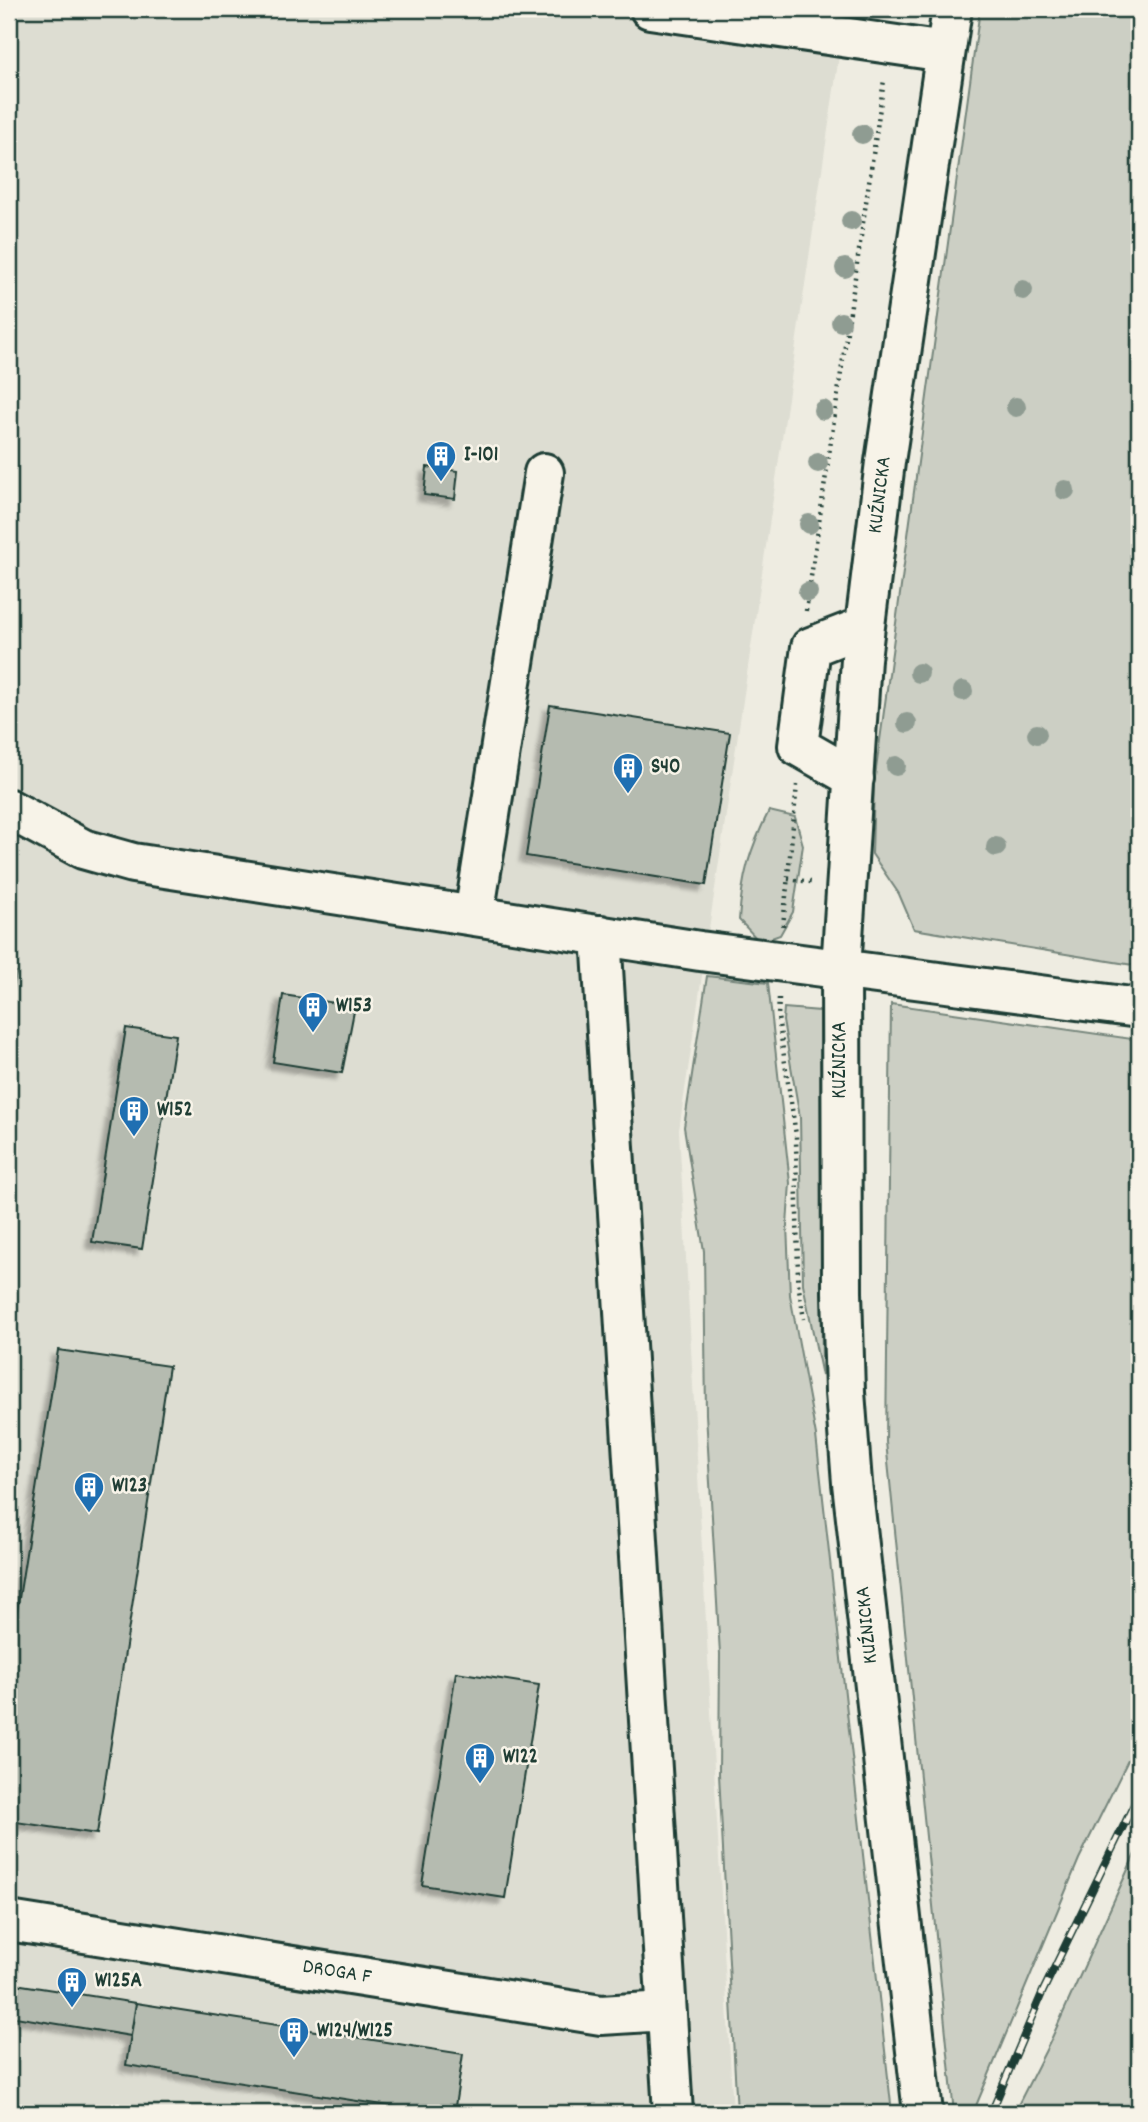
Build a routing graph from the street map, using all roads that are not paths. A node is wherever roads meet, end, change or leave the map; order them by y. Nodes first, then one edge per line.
1 (650, 9) edge
2 (952, 9) edge
3 (945, 52) junction
4 (544, 473) dead end
5 (865, 626) junction
6 (854, 778) junction
7 (9, 809) edge
8 (474, 916) junction
9 (601, 935) junction
10 (841, 969) junction
11 (1139, 1008) edge
12 (9, 1921) edge
13 (666, 2011) junction
14 (673, 2113) edge
15 (923, 2113) edge

1 - 3 street
2 - 3 street, KUŹNICKA
3 - 5 street, KUŹNICKA
4 - 8 street
5 - 6 street, KUŹNICKA
5 - 6 street
6 - 10 street, KUŹNICKA
7 - 8 street
8 - 9 street
9 - 10 street
9 - 13 street
10 - 11 street
10 - 15 street, KUŹNICKA
12 - 13 street, DROGA F
13 - 14 street

